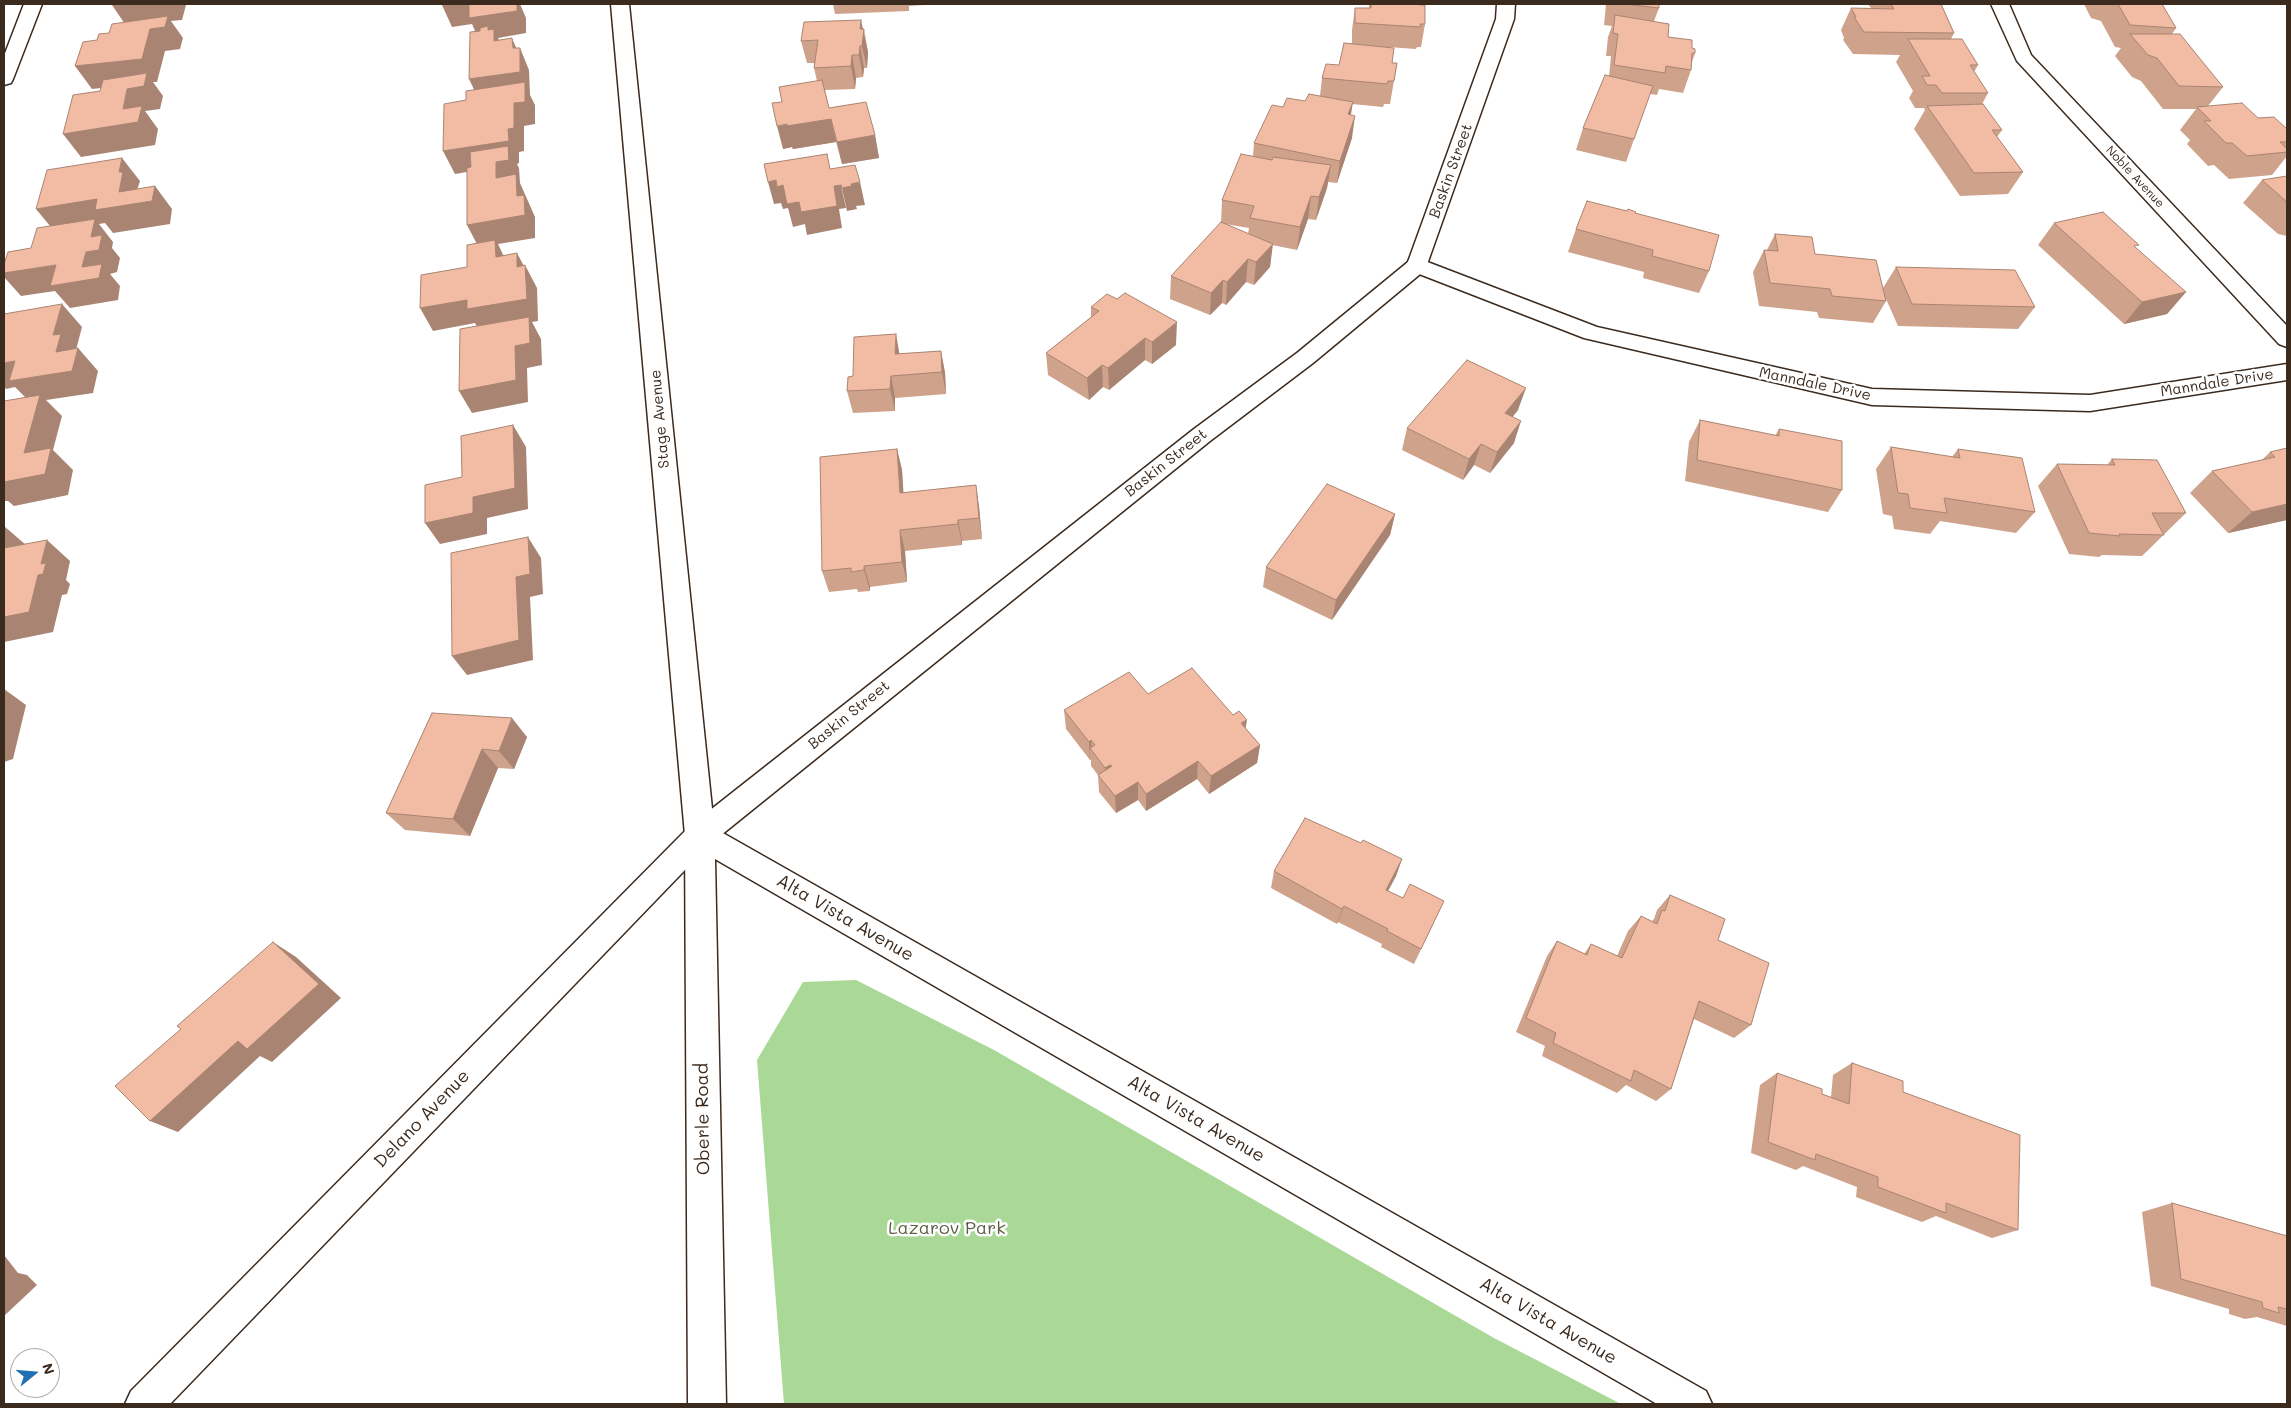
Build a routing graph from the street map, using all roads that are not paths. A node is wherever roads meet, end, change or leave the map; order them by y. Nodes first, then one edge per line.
1 (33, 4) edge
2 (620, 4) edge
3 (1506, 4) edge
4 (2000, 4) edge
5 (4, 79) edge
6 (1417, 265) junction
7 (2287, 339) edge
8 (2287, 372) edge
9 (700, 835) junction
10 (144, 1404) edge
11 (707, 1404) edge
12 (1693, 1404) edge

1 - 5 street
2 - 9 street, Stage Avenue
3 - 6 street, Baskin Street
4 - 7 street, Noble Avenue
6 - 8 street, Manndale Drive
6 - 9 street, Baskin Street
9 - 10 street, Delano Avenue
9 - 11 street, Oberle Road
9 - 12 street, Alta Vista Avenue

